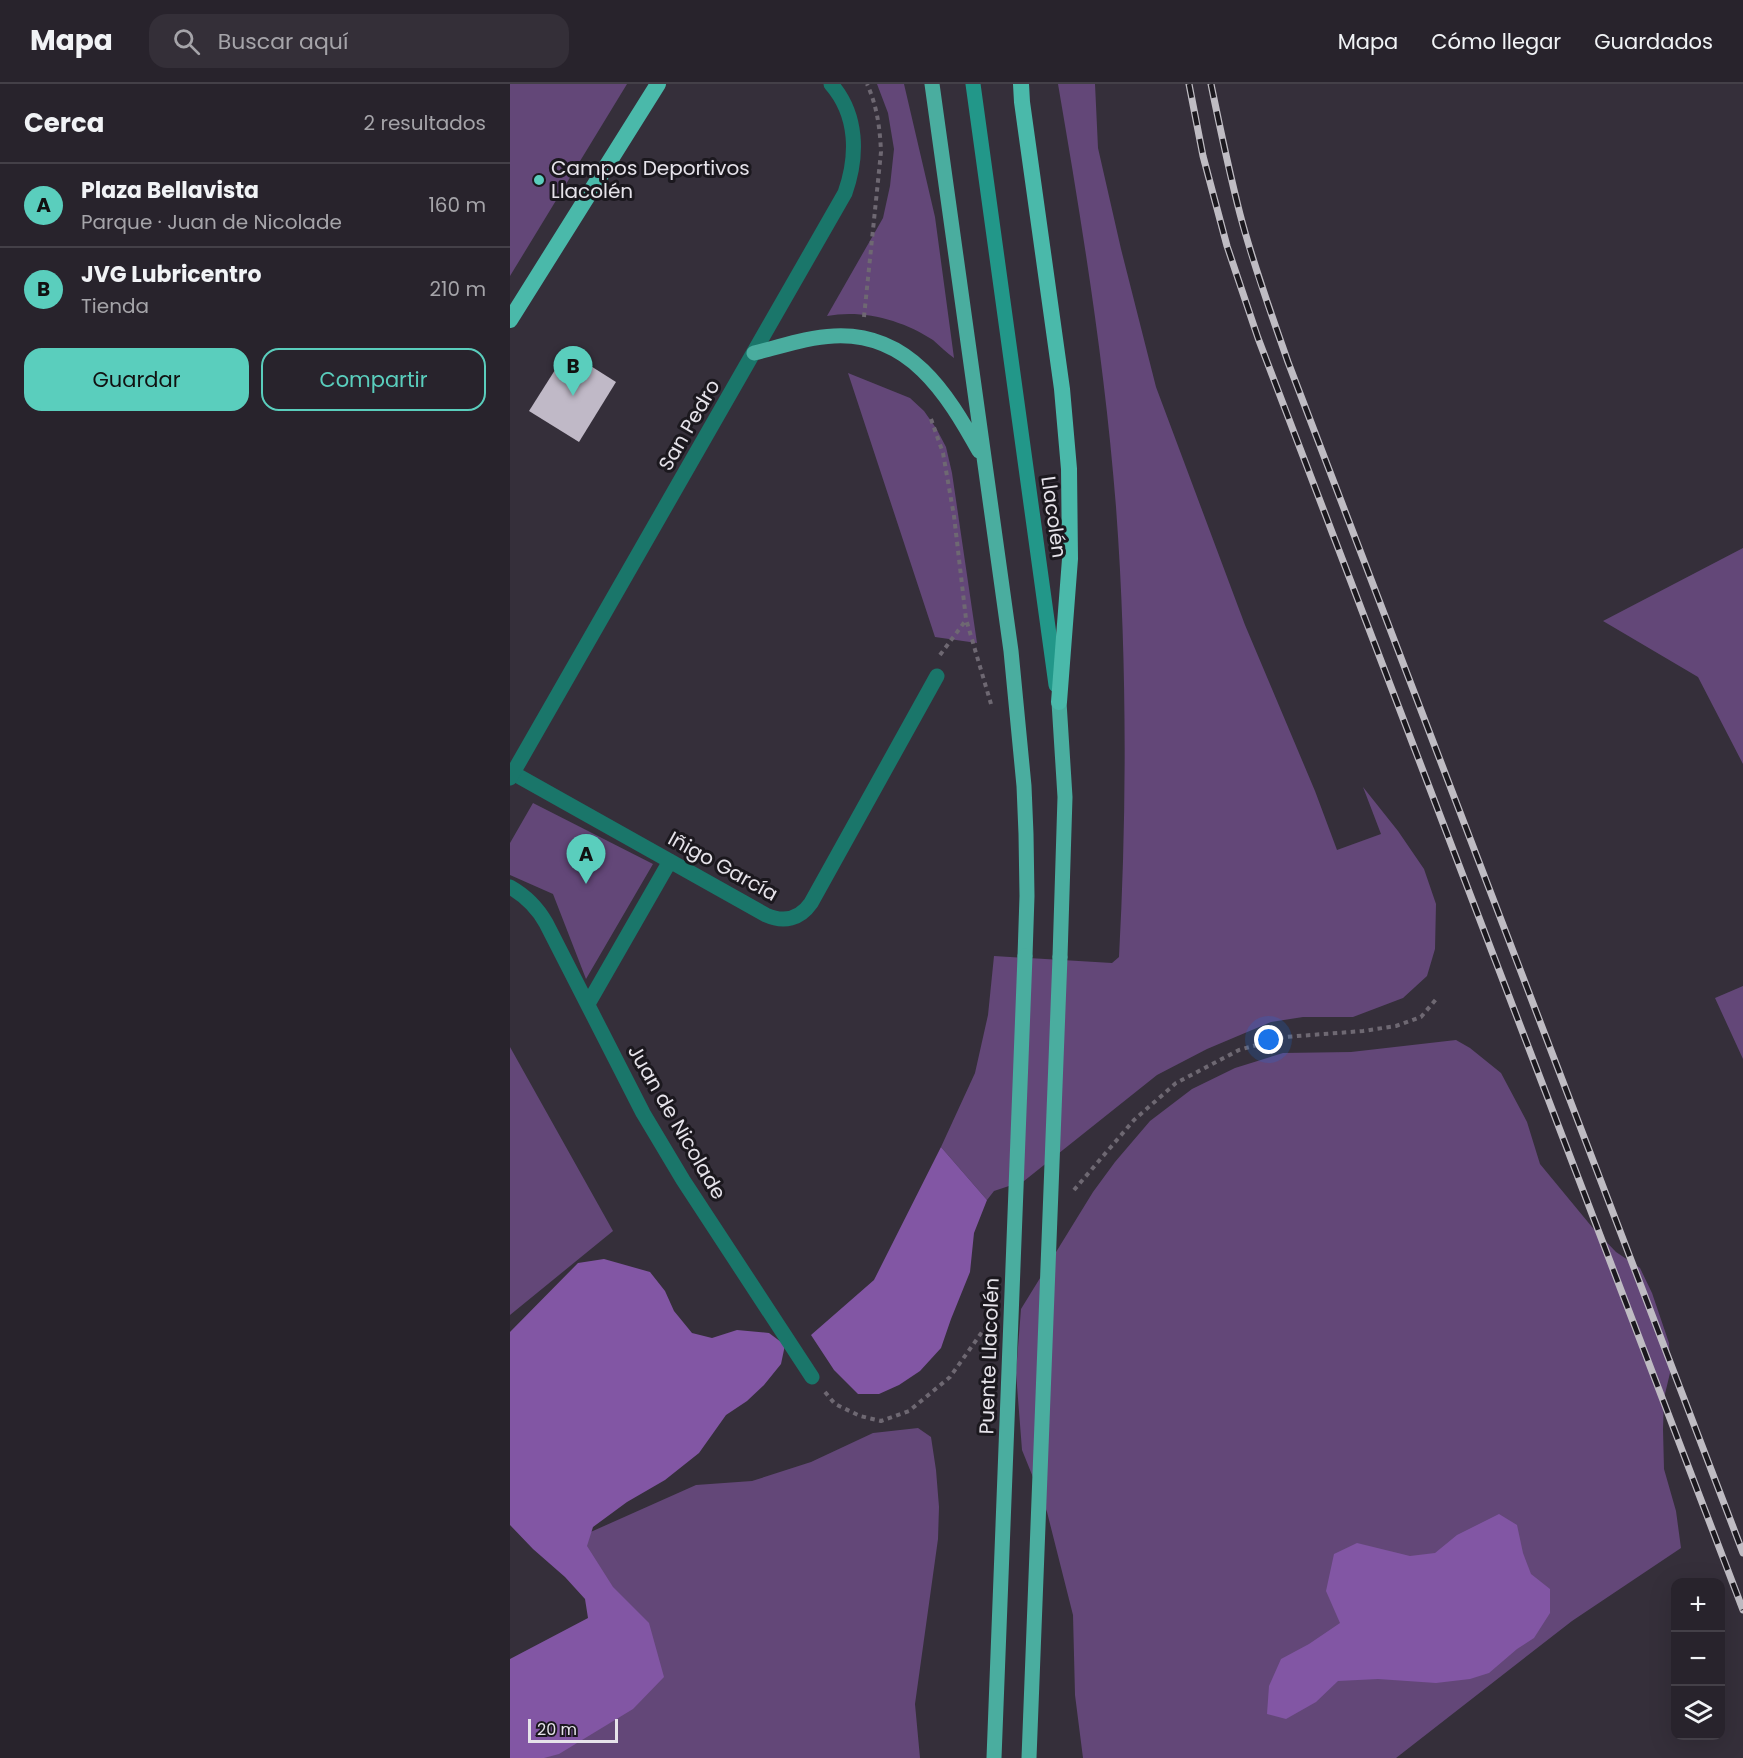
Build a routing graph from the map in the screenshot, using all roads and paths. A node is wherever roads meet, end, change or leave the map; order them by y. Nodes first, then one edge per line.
1 (658, 84) edge
2 (831, 84) edge
3 (932, 84) edge
4 (973, 84) edge
5 (1021, 84) edge
6 (875, 210) dead end
7 (510, 320) edge
8 (862, 337) junction
9 (754, 353) junction
10 (930, 416) dead end
11 (984, 459) junction
12 (966, 619) junction
13 (938, 676) joint
14 (1059, 702) junction
15 (993, 711) dead end
16 (512, 776) edge
17 (670, 861) junction
18 (510, 887) edge
19 (1438, 997) dead end
20 (588, 1004) junction
21 (1069, 1197) dead end
22 (990, 1319) dead end
23 (812, 1377) joint
24 (994, 1758) edge
25 (1029, 1758) edge

1 - 7 highway
2 - 9 street, San Pedro
3 - 11 main road
4 - 14 main road, Llacolén
5 - 14 highway
6 - 8 path
8 - 9 main road
8 - 11 main road
9 - 16 street, San Pedro
10 - 12 path
11 - 24 main road, Puente Llacolén, bridge
12 - 13 path
12 - 15 path
13 - 17 street, Iñigo García
14 - 25 main road, Llacolén, bridge
16 - 17 street, Iñigo García
17 - 20 street
18 - 20 street, Juan de Nicolade
19 - 21 path
20 - 23 street, Juan de Nicolade
22 - 23 path

